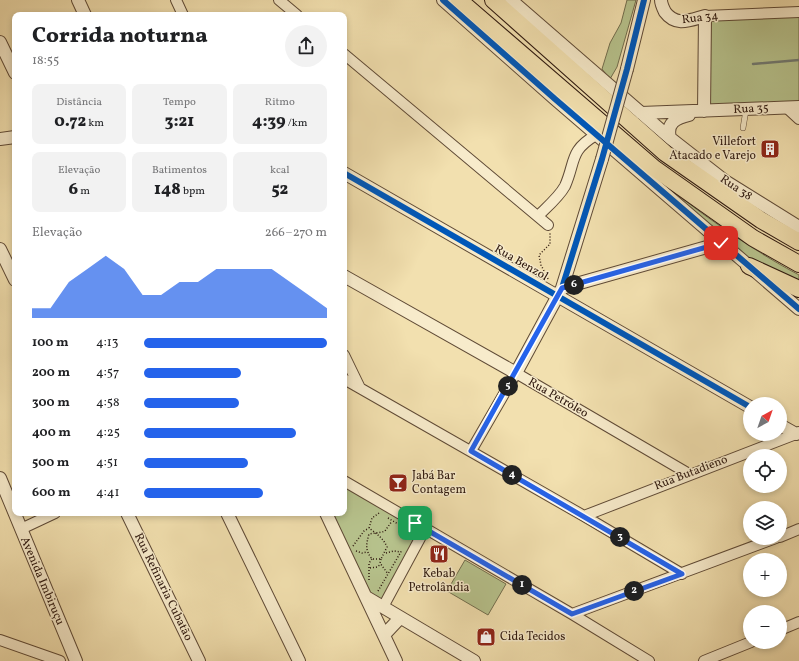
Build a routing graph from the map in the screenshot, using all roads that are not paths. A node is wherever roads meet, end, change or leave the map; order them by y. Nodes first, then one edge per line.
1 (78, 0) edge
2 (176, 0) edge
3 (279, 0) edge
4 (443, 0) edge
5 (459, 0) edge
6 (644, 0) edge
7 (661, 0) edge
8 (500, 2) edge
9 (84, 12) edge
10 (182, 12) edge
11 (293, 12) edge
12 (799, 12) edge
13 (705, 16) junction
14 (0, 42) edge
15 (347, 57) edge
16 (12, 67) edge
17 (786, 107) junction
18 (799, 107) edge
19 (746, 109) junction
20 (704, 111) junction
21 (641, 113) junction
22 (799, 118) edge
23 (743, 128) dead end
24 (596, 135) junction
25 (12, 137) edge
26 (670, 138) junction
27 (0, 139) edge
28 (347, 175) edge
29 (538, 216) junction
30 (548, 225) road end
31 (799, 228) edge
32 (799, 242) edge
33 (721, 243) junction
34 (0, 249) edge
35 (799, 264) edge
36 (749, 266) junction
37 (12, 274) edge
38 (347, 278) edge
39 (799, 290) edge
40 (560, 292) junction
41 (799, 308) edge
42 (347, 361) edge
43 (516, 373) junction
44 (347, 381) edge
45 (360, 388) junction
46 (743, 403) edge
47 (787, 428) edge
48 (798, 433) edge
49 (471, 451) junction
50 (689, 474) junction
51 (0, 478) edge
52 (347, 483) edge
53 (12, 508) edge
54 (15, 516) edge
55 (49, 516) edge
56 (129, 516) edge
57 (228, 516) edge
58 (328, 516) edge
59 (584, 516) junction
60 (425, 529) junction
61 (799, 529) edge
62 (21, 530) junction
63 (787, 533) edge
64 (758, 545) edge
65 (682, 574) junction
66 (371, 596) junction
67 (383, 607) junction
68 (572, 614) junction
69 (400, 618) junction
70 (799, 622) edge
71 (787, 627) edge
72 (384, 635) junction
73 (0, 640) edge
74 (743, 645) edge
75 (60, 661) edge
76 (76, 661) edge
77 (199, 661) edge
78 (299, 661) edge
79 (396, 661) edge
80 (474, 661) edge
81 (649, 661) edge
82 (704, 661) edge

1 - 9 street
2 - 10 street
3 - 11 street
4 - 24 street
5 - 35 highway
6 - 40 street, bridge
7 - 13 street, Rua 34
8 - 21 street, Rua 38
8 - 32 highway
12 - 13 street, Rua 34
13 - 20 street
14 - 16 street
15 - 29 street
17 - 18 street, Rua 35
17 - 19 street, Rua 35
17 - 22 street
19 - 20 street, Rua 35
19 - 23 lane
20 - 21 street, Rua 35
20 - 26 street, Rua 35
21 - 26 street, Rua 38
24 - 29 street
24 - 33 street
25 - 27 street
26 - 31 street, Rua 38
28 - 40 street, Rua Benzol
29 - 30 street
33 - 36 street
33 - 40 street
34 - 37 street
36 - 39 highway
36 - 41 street
38 - 43 street, Rua Petróleo
40 - 43 street
40 - 46 street, Rua Benzol
42 - 45 street
43 - 49 street
43 - 50 street, Rua Petróleo
44 - 45 street
45 - 49 street
47 - 48 street
48 - 50 street, Rua Butadieno
49 - 59 street
50 - 59 street, Rua Butadieno
51 - 53 street, Avenida Imbiruçu
52 - 60 street
54 - 62 street, Avenida Imbiruçu
55 - 62 street
56 - 77 street, Rua Refinaria Cubatão
57 - 78 street
58 - 66 street
59 - 65 street
60 - 67 street
60 - 68 street
61 - 63 street
62 - 76 street, Avenida Imbiruçu
64 - 65 street
65 - 68 street
66 - 67 street
66 - 72 street
67 - 69 street
68 - 81 street
69 - 72 street
69 - 80 street
70 - 71 street
72 - 79 street
73 - 75 street
74 - 82 street

